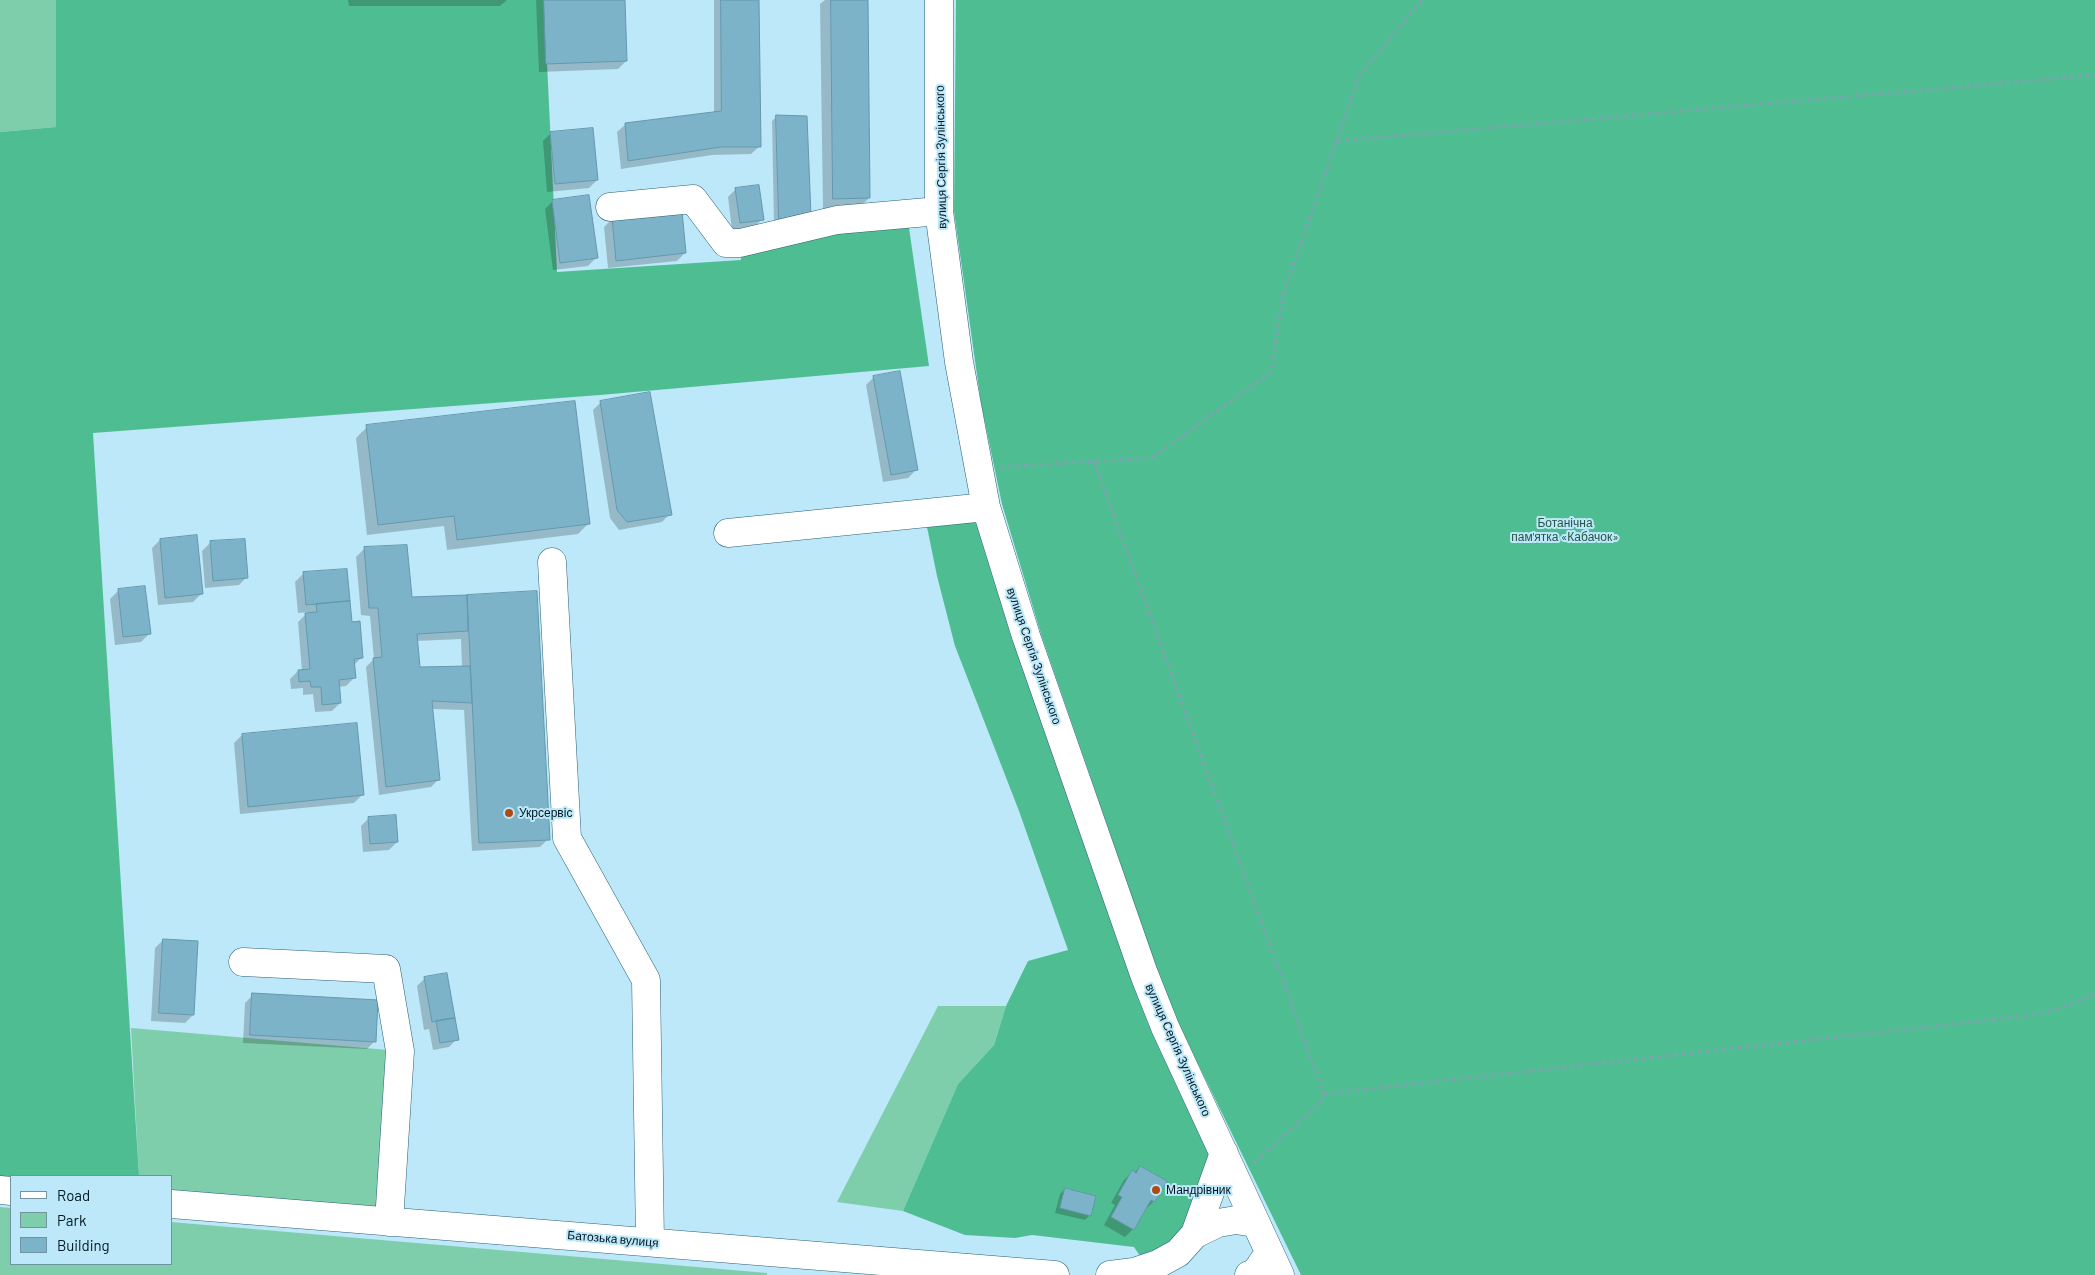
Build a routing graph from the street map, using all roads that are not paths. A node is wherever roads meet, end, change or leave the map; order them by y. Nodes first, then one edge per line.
1 (939, 0) edge
2 (610, 207) dead end
3 (939, 211) junction
4 (986, 507) junction
5 (728, 533) dead end
6 (552, 562) dead end
7 (243, 962) dead end
8 (1224, 1152) junction
9 (172, 1204) edge
10 (389, 1222) junction
11 (1255, 1223) junction
12 (1195, 1234) junction
13 (650, 1242) junction
14 (1275, 1264) edge
15 (816, 1265) edge
16 (1055, 1275) edge
17 (1110, 1275) edge
18 (1249, 1275) edge

1 - 3 street, вулиця Сергія Зулінського
2 - 3 street
3 - 4 street, вулиця Сергія Зулінського
4 - 5 street
4 - 8 street, вулиця Сергія Зулінського
6 - 13 street
7 - 10 street
8 - 11 street, вулиця Сергія Зулінського
8 - 12 street
9 - 10 street, Батозька вулиця
10 - 13 street, Батозька вулиця
11 - 12 street
11 - 14 street, вулиця Сергія Зулінського
12 - 17 street
13 - 15 street, Батозька вулиця
14 - 18 street
15 - 16 street, Батозька вулиця

